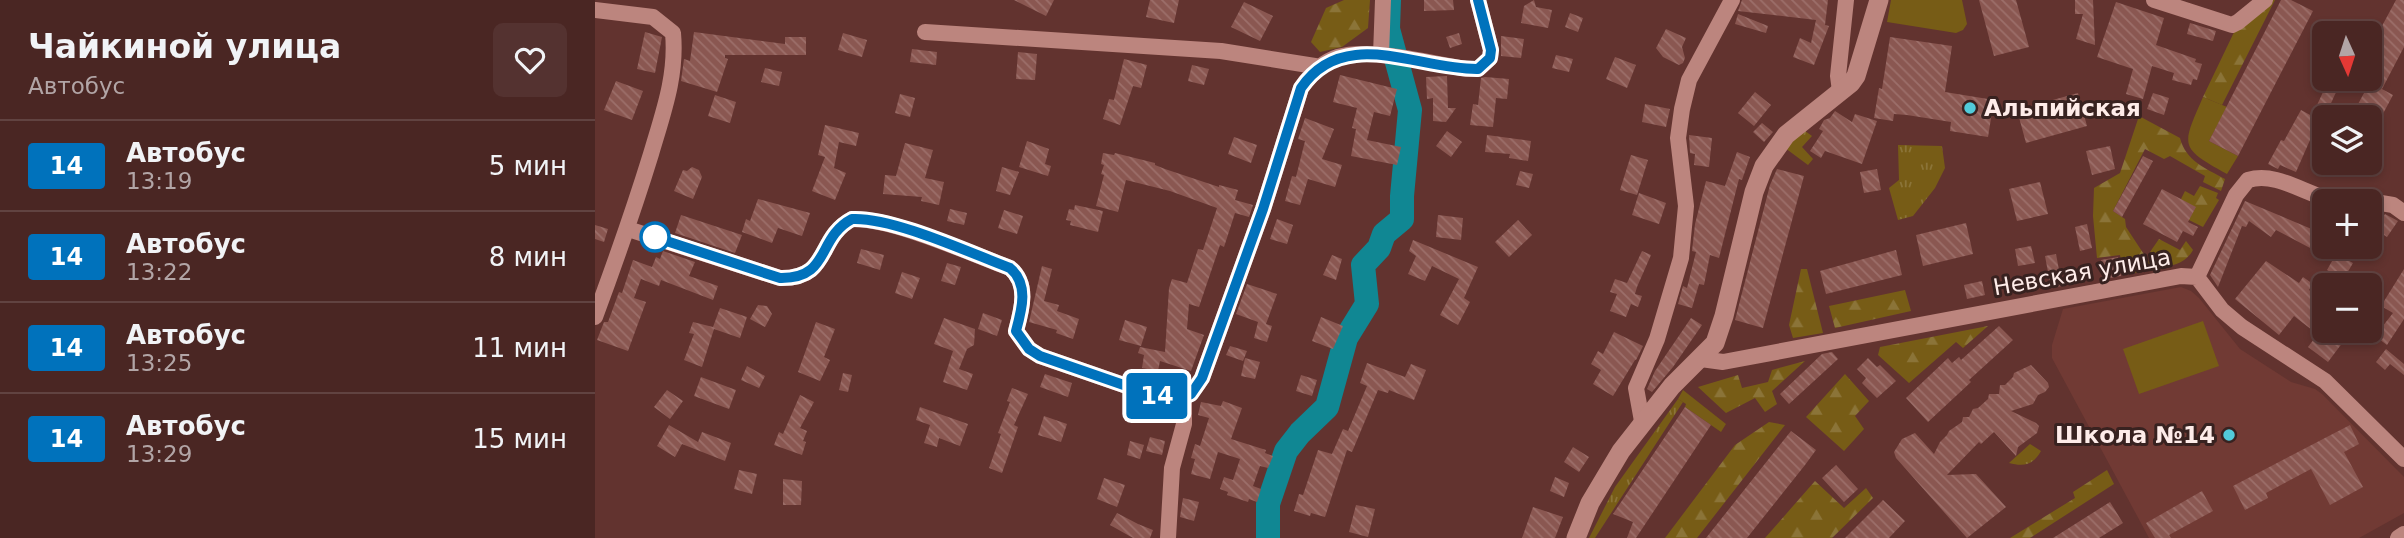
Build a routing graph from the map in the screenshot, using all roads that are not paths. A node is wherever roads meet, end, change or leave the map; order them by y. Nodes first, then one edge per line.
1 (1383, 0) edge
2 (1478, 0) edge
3 (1732, 0) edge
4 (1846, 0) edge
5 (1879, 0) edge
6 (2154, 0) edge
7 (2265, 0) edge
8 (601, 7) edge
9 (925, 32) dead end
10 (1381, 55) junction
11 (1321, 66) junction
12 (1840, 91) junction
13 (2312, 194) edge
14 (2382, 203) edge
15 (2404, 213) edge
16 (628, 229) junction
17 (2197, 277) junction
18 (595, 317) edge
19 (1701, 359) junction
20 (1184, 398) junction
21 (1642, 421) junction
22 (2404, 459) edge
23 (2404, 534) edge
24 (1168, 538) edge
25 (1576, 538) edge
26 (2398, 538) edge

1 - 10 street
2 - 10 street
3 - 21 street
4 - 12 street
5 - 12 street
6 - 7 street
8 - 16 street
9 - 11 street
10 - 11 street
11 - 20 street
12 - 19 street
13 - 17 street
14 - 15 street
16 - 18 street
16 - 20 street
17 - 19 street, Невская улица
17 - 22 street, Невская улица
19 - 21 street
20 - 24 street
21 - 25 street
23 - 26 street

